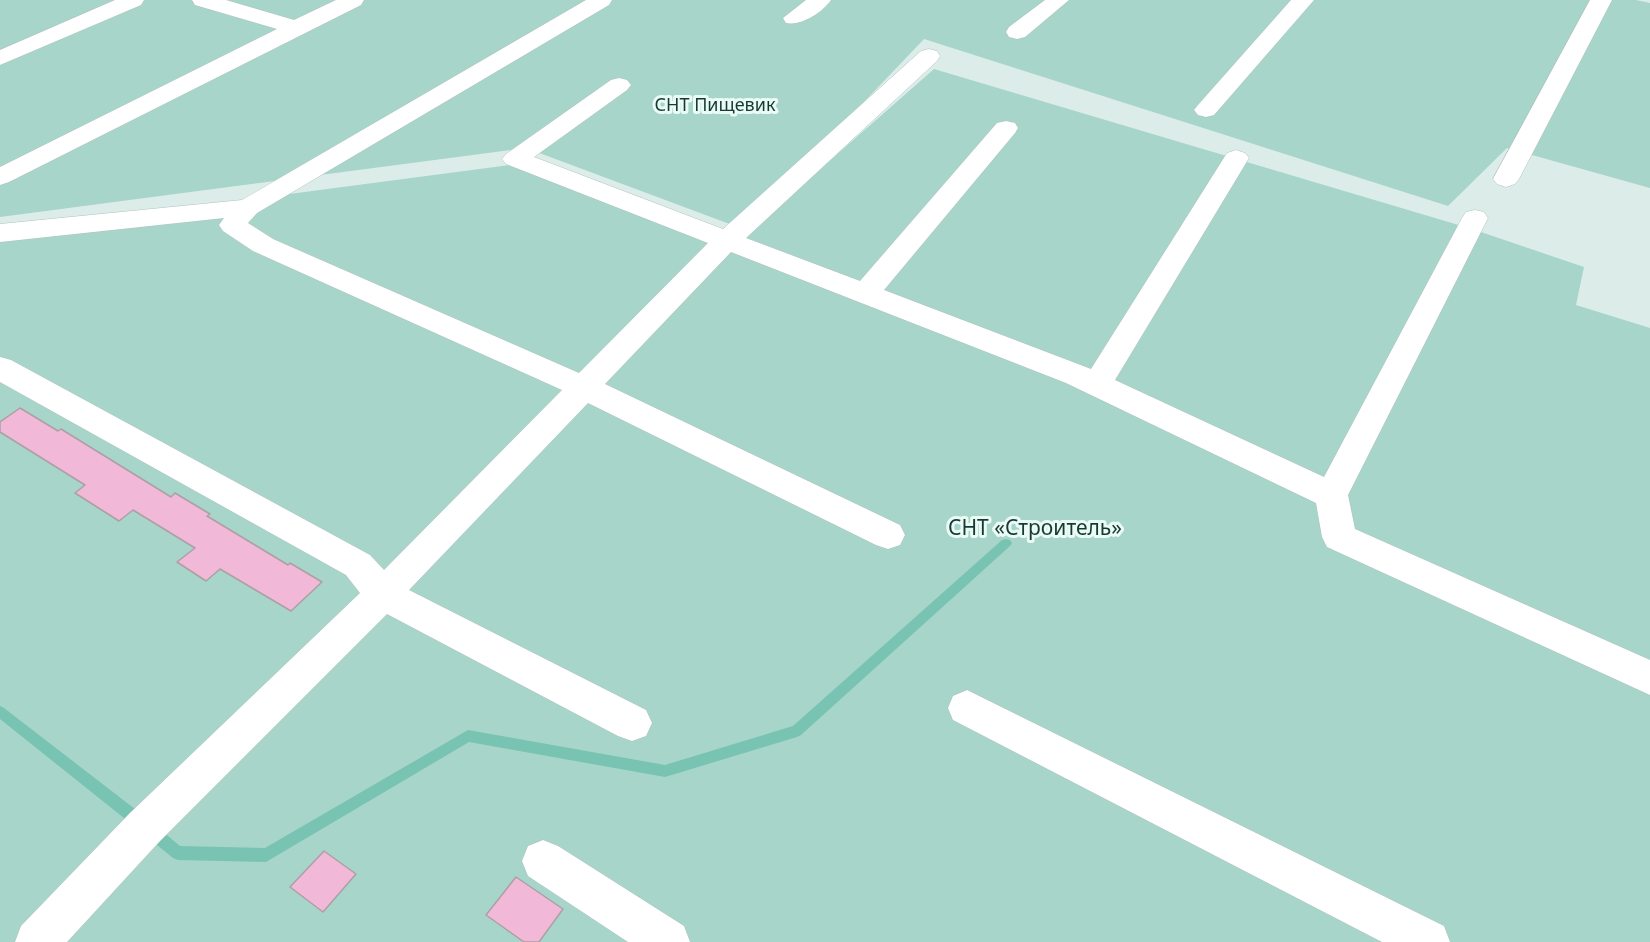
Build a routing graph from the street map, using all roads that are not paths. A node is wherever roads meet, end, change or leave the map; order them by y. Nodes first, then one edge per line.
1 (133, 0) edge
2 (203, 0) edge
3 (354, 0) edge
4 (601, 0) edge
5 (820, 0) edge
6 (1058, 0) edge
7 (1303, 0) edge
8 (1601, 0) edge
9 (794, 18) dead end
10 (296, 28) junction
11 (1017, 32) dead end
12 (928, 56) dead end
13 (0, 58) edge
14 (619, 85) dead end
15 (1206, 110) dead end
16 (1006, 128) dead end
17 (1236, 158) dead end
18 (0, 177) edge
19 (1506, 179) dead end
20 (248, 207) junction
21 (1475, 218) dead end
22 (0, 233) edge
23 (727, 240) junction
24 (865, 294) junction
25 (0, 368) edge
26 (1097, 385) junction
27 (583, 387) junction
28 (1331, 495) junction
29 (888, 535) dead end
30 (383, 594) junction
31 (1650, 678) edge
32 (967, 708) dead end
33 (632, 723) dead end
34 (543, 861) dead end
35 (37, 942) edge
36 (668, 942) edge
37 (1428, 942) edge

1 - 13 street
2 - 10 street
3 - 10 street
4 - 20 street
5 - 9 street
6 - 11 street
7 - 15 street
8 - 19 street
10 - 18 street
12 - 23 street
14 - 23 street
16 - 24 street
17 - 26 street
20 - 22 street
20 - 27 street
21 - 28 street
23 - 24 street
23 - 27 street
24 - 26 street
25 - 30 street
26 - 28 street
27 - 29 street
27 - 30 street
28 - 31 street
30 - 33 street
30 - 35 street
32 - 37 street
34 - 36 street

